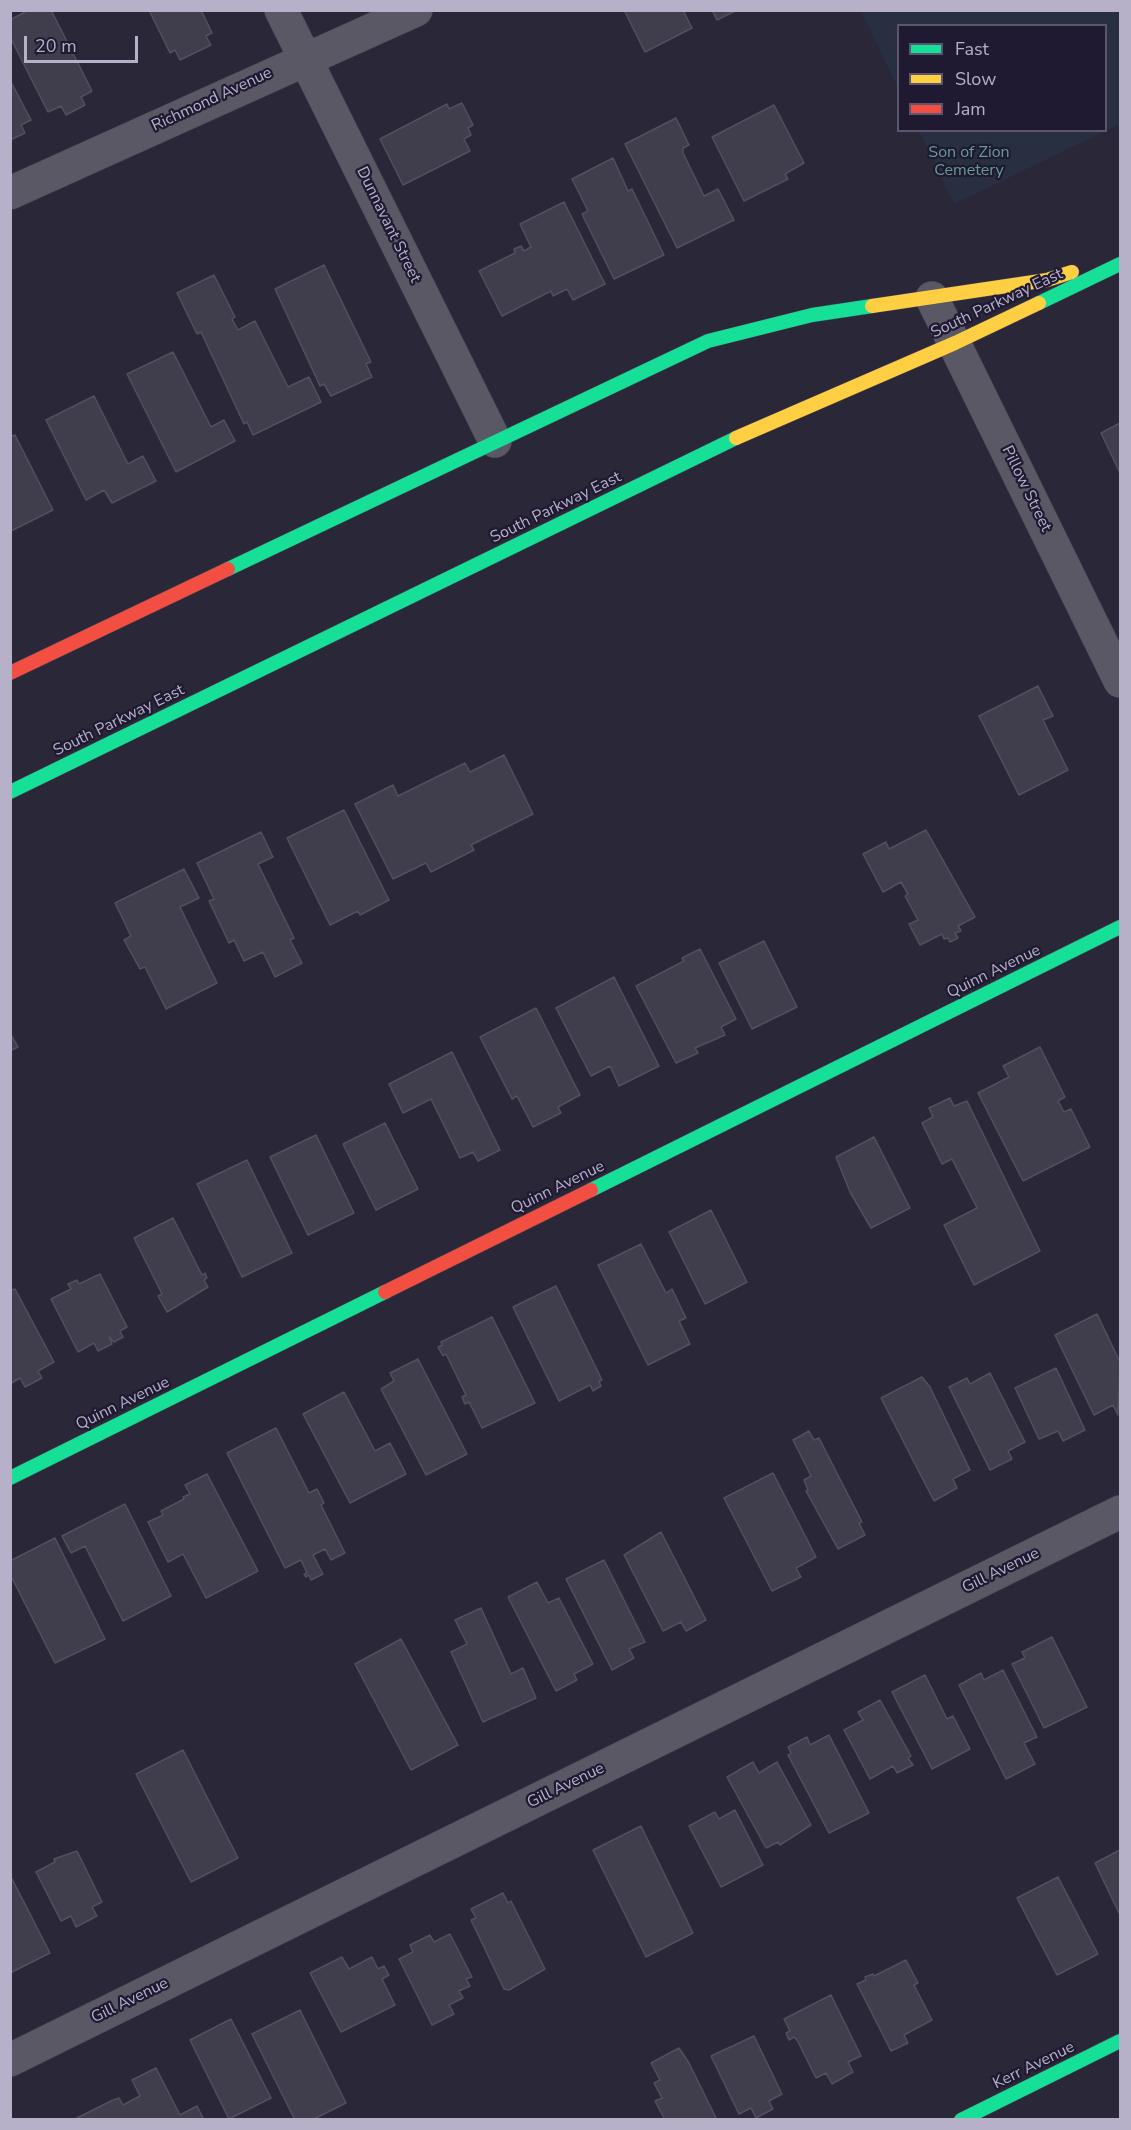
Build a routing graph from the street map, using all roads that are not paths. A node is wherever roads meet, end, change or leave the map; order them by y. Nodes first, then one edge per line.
1 (281, 10) edge
2 (416, 10) edge
3 (305, 58) junction
4 (10, 193) edge
5 (1120, 257) edge
6 (1120, 264) edge
7 (932, 298) junction
8 (955, 343) junction
9 (495, 441) junction
10 (10, 673) edge
11 (1120, 681) edge
12 (10, 792) edge
13 (1120, 927) edge
14 (10, 1478) edge
15 (1120, 1512) edge
16 (1120, 2041) edge
17 (10, 2060) edge
18 (961, 2120) edge

1 - 3 street, Dunnavant Street
2 - 3 street, Richmond Avenue
3 - 4 street, Richmond Avenue
3 - 9 street, Dunnavant Street
5 - 7 main road, South Parkway East
6 - 8 main road, South Parkway East
7 - 8 street, Pillow Street
7 - 9 main road, South Parkway East
8 - 11 street, Pillow Street
8 - 12 main road, South Parkway East
9 - 10 main road, South Parkway East
13 - 14 main road, Quinn Avenue
15 - 17 street, Gill Avenue
16 - 18 main road, Kerr Avenue

